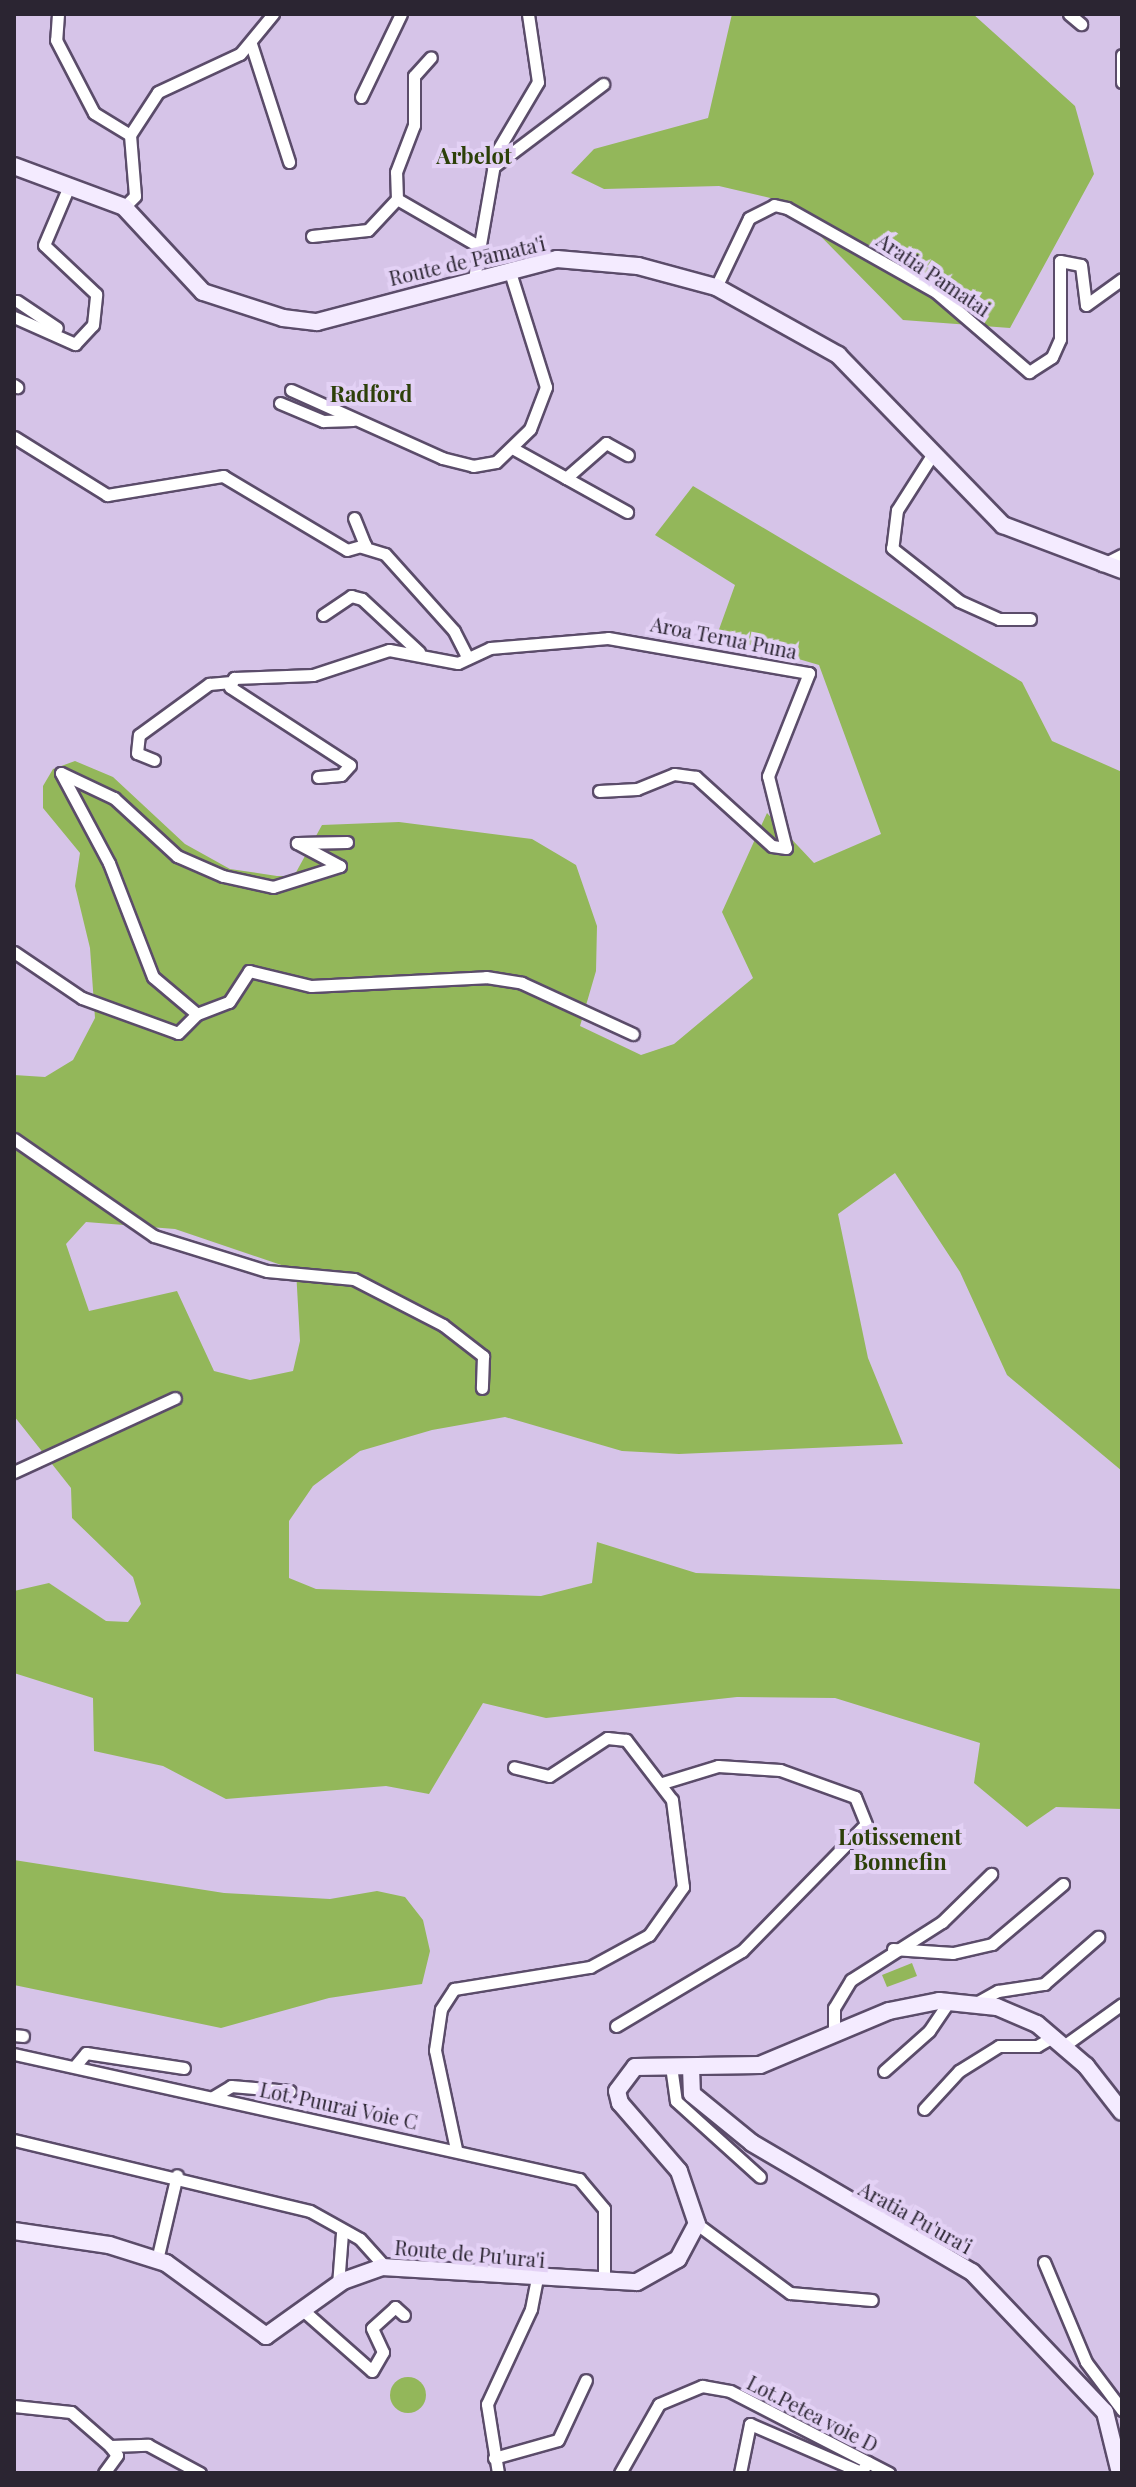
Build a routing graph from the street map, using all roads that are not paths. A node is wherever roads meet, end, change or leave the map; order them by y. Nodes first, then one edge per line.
1 (58, 14) edge
2 (273, 14) edge
3 (401, 14) edge
4 (528, 14) edge
5 (1069, 14) edge
6 (1081, 24) dead end
7 (251, 44) junction
8 (1122, 55) edge
9 (431, 57) dead end
10 (1122, 82) edge
11 (603, 84) dead end
12 (361, 97) dead end
13 (130, 135) junction
14 (289, 162) dead end
15 (14, 166) edge
16 (493, 167) junction
17 (69, 186) junction
18 (397, 199) junction
19 (124, 207) junction
20 (312, 236) dead end
21 (480, 247) junction
22 (509, 269) junction
23 (474, 279) junction
24 (1122, 279) edge
25 (716, 287) junction
26 (17, 301) dead end
27 (14, 317) edge
28 (84, 339) junction
29 (291, 390) dead end
30 (280, 403) dead end
31 (353, 420) junction
32 (14, 437) edge
33 (514, 449) junction
34 (934, 452) junction
35 (628, 455) dead end
36 (566, 478) junction
37 (627, 512) dead end
38 (354, 518) dead end
39 (362, 547) junction
40 (1122, 555) edge
41 (1102, 565) junction
42 (1122, 570) edge
43 (323, 615) dead end
44 (1030, 619) dead end
45 (423, 654) junction
46 (468, 658) junction
47 (231, 682) junction
48 (154, 760) dead end
49 (318, 777) dead end
50 (599, 791) dead end
51 (347, 842) dead end
52 (14, 952) edge
53 (197, 1014) junction
54 (633, 1034) dead end
55 (14, 1139) edge
56 (482, 1388) dead end
57 (175, 1398) dead end
58 (14, 1459) edge
59 (20, 1469) edge
60 (514, 1767) dead end
61 (662, 1783) junction
62 (991, 1874) dead end
63 (1063, 1884) dead end
64 (1098, 1937) dead end
65 (893, 1949) junction
66 (950, 2000) junction
67 (976, 2003) junction
68 (1122, 2004) edge
69 (616, 2026) dead end
70 (834, 2035) junction
71 (1060, 2040) junction
72 (14, 2054) edge
73 (75, 2066) junction
74 (671, 2066) junction
75 (691, 2067) junction
76 (184, 2068) dead end
77 (884, 2071) dead end
78 (290, 2091) dead end
79 (1116, 2092) edge
80 (213, 2097) junction
81 (924, 2109) dead end
82 (1122, 2112) edge
83 (14, 2140) edge
84 (456, 2149) junction
85 (177, 2175) junction
86 (760, 2177) dead end
87 (697, 2224) junction
88 (14, 2231) edge
89 (342, 2233) junction
90 (157, 2260) junction
91 (1044, 2262) dead end
92 (384, 2266) junction
93 (537, 2279) junction
94 (604, 2282) junction
95 (338, 2285) junction
96 (872, 2300) dead end
97 (305, 2312) junction
98 (404, 2315) dead end
99 (586, 2380) dead end
100 (14, 2406) edge
101 (1122, 2410) edge
102 (1119, 2441) edge
103 (110, 2446) junction
104 (494, 2458) junction
105 (868, 2462) junction
106 (104, 2473) edge
107 (200, 2473) edge
108 (498, 2473) edge
109 (620, 2473) edge
110 (740, 2473) edge
111 (889, 2473) edge
112 (1120, 2473) edge

1 - 13 street
2 - 7 street
3 - 12 street
4 - 16 street
5 - 6 street
7 - 13 street
7 - 14 street
8 - 10 street
9 - 18 street
11 - 16 street
13 - 19 street
15 - 17 main road, Route de Pāmata'i
16 - 21 street
17 - 19 main road, Route de Pāmata'i
17 - 28 street
18 - 20 street
18 - 21 street
19 - 23 main road, Route de Pāmata'i
21 - 23 street
22 - 23 main road, Route de Pāmata'i
22 - 25 main road, Route de Pāmata'i
22 - 33 street
24 - 25 street, Aratia Pamatai
25 - 34 main road, Route de Pāmata'i
26 - 28 street
27 - 28 street
29 - 31 street
30 - 31 street
31 - 33 street
32 - 39 street
33 - 36 street
34 - 41 main road, Route de Pāmata'i
34 - 44 street
35 - 36 street
36 - 37 street
38 - 39 street
39 - 46 street
40 - 41 street
41 - 42 main road, Route de Pāmata'i
43 - 45 street
45 - 46 street, Aroa Terua Puna
45 - 47 street, Aroa Terua Puna
46 - 50 street, Aroa Terua Puna
47 - 48 street, Aroa Terua Puna
47 - 49 street
51 - 53 street
52 - 53 street
53 - 54 street
55 - 56 street
57 - 59 street
58 - 59 street
60 - 61 street, Lot. Puurai Voie C
61 - 69 street
61 - 84 street, Lot. Puurai Voie C
62 - 65 street
63 - 65 street
64 - 67 street
65 - 70 street
66 - 67 main road
66 - 70 main road
66 - 77 street
67 - 71 main road
68 - 71 street
70 - 75 main road
71 - 79 main road
71 - 81 street
72 - 73 street, Lot. Puurai Voie C
73 - 76 street, Lot. Puurai Voie C
73 - 80 street, Lot. Puurai Voie C
74 - 75 main road
74 - 86 street
74 - 87 main road
75 - 102 main road, Aratia Pu'ura'i
78 - 80 street, Lot. Puurai Voie C
79 - 82 main road
80 - 84 street, Lot. Puurai Voie C
83 - 85 street
84 - 94 street, Lot. Puurai Voie C
85 - 89 street
85 - 90 street
87 - 94 main road, Route de Pu'ura'i
87 - 96 street
88 - 90 main road, Route de Pu'ura'i
89 - 92 street
89 - 95 street
90 - 97 main road, Route de Pu'ura'i
91 - 101 street
92 - 93 main road, Route de Pu'ura'i
92 - 95 main road, Route de Pu'ura'i
93 - 94 main road, Route de Pu'ura'i
93 - 104 street
95 - 97 main road, Route de Pu'ura'i
97 - 98 street
99 - 104 street
100 - 103 street
102 - 112 main road, Aratia Pu'ura'i
103 - 106 street
103 - 107 street
104 - 108 street
105 - 109 street, Lot.Petea voie D
105 - 110 street
105 - 111 street, Lot.Petea voie D

